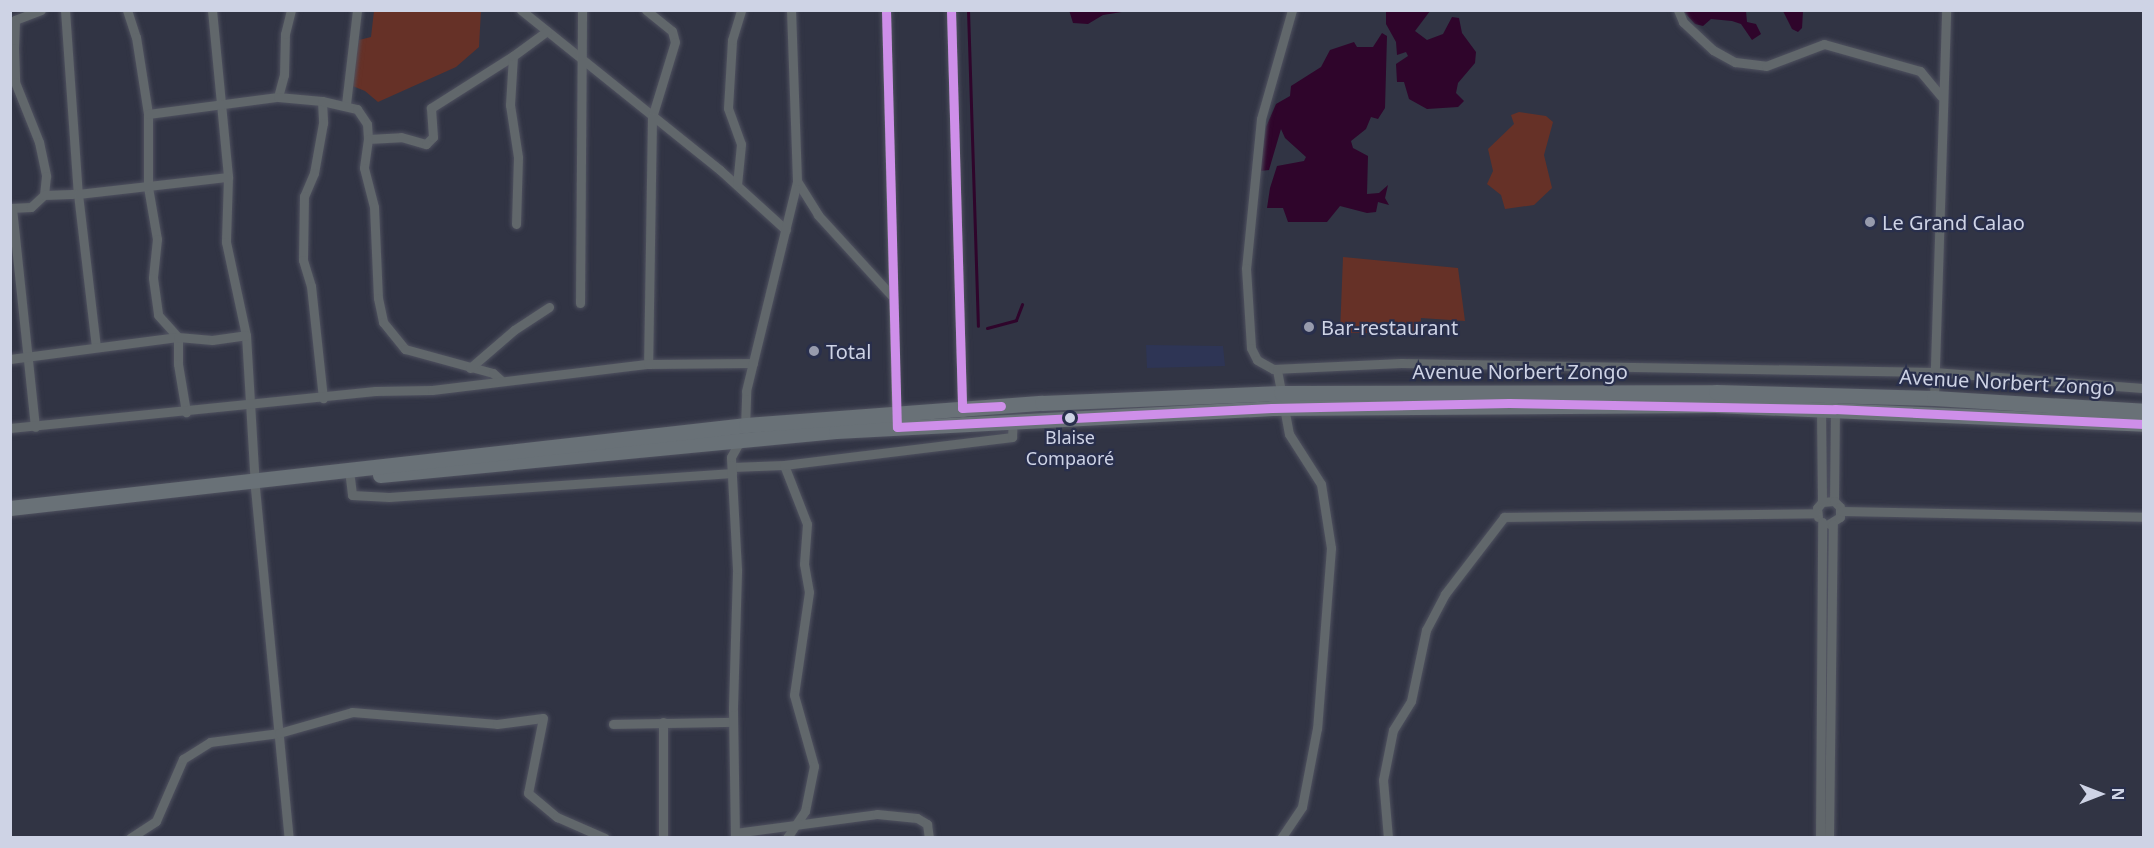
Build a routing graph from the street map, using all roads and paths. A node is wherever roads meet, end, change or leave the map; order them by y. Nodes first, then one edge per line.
1 (40, 10) edge
2 (65, 10) edge
3 (127, 10) edge
4 (212, 10) edge
5 (291, 10) edge
6 (357, 10) edge
7 (520, 10) edge
8 (582, 10) edge
9 (645, 10) edge
10 (741, 10) edge
11 (791, 10) edge
12 (886, 10) edge
13 (951, 10) edge
14 (1292, 10) edge
15 (1678, 10) edge
16 (1946, 10) edge
17 (547, 32) junction
18 (513, 56) junction
19 (580, 57) junction
20 (1941, 96) junction
21 (278, 97) junction
22 (322, 101) junction
23 (346, 104) junction
24 (222, 106) junction
25 (147, 114) junction
26 (652, 117) junction
27 (368, 140) junction
28 (228, 177) junction
29 (797, 181) junction
30 (736, 185) junction
31 (148, 188) junction
32 (78, 194) junction
33 (44, 195) junction
34 (11, 208) edge
35 (516, 224) dead end
36 (786, 230) junction
37 (14, 283) edge
38 (893, 297) junction
39 (580, 303) dead end
40 (549, 307) dead end
41 (246, 335) junction
42 (178, 337) junction
43 (96, 347) junction
44 (27, 358) junction
45 (10, 359) edge
46 (753, 363) junction
47 (648, 364) junction
48 (470, 368) junction
49 (1277, 370) junction
50 (1935, 372) junction
51 (502, 381) junction
52 (2144, 388) edge
53 (323, 398) junction
54 (1934, 398) junction
55 (1282, 400) junction
56 (1828, 402) junction
57 (250, 405) junction
58 (2144, 411) edge
59 (186, 412) junction
60 (962, 416) junction
61 (897, 420) junction
62 (1013, 420) junction
63 (2144, 424) edge
64 (746, 425) junction
65 (35, 427) junction
66 (10, 428) edge
67 (741, 440) junction
68 (784, 465) junction
69 (732, 470) junction
70 (350, 478) junction
71 (254, 485) junction
72 (1834, 501) junction
73 (1822, 502) junction
74 (10, 508) edge
75 (1841, 512) junction
76 (1816, 513) junction
77 (10, 514) edge
78 (2144, 517) edge
79 (1822, 522) junction
80 (1833, 524) junction
81 (663, 722) junction
82 (734, 722) junction
83 (613, 724) dead end
84 (279, 733) junction
85 (795, 825) junction
86 (735, 835) edge
87 (130, 837) edge
88 (289, 837) edge
89 (604, 837) edge
90 (663, 837) edge
91 (787, 837) edge
92 (929, 837) edge
93 (1281, 837) edge
94 (1388, 837) edge
95 (1820, 837) edge
96 (1829, 837) edge

1 - 33 street
2 - 32 street
3 - 25 street
4 - 24 street
5 - 21 street
6 - 23 street
7 - 17 street
8 - 19 street
9 - 26 street
10 - 30 street
11 - 29 street
12 - 38 street
13 - 60 street
14 - 49 street
15 - 20 street
16 - 20 street
17 - 18 street
17 - 19 street
18 - 27 street
18 - 35 street
19 - 26 street
19 - 39 street
20 - 50 street
21 - 22 street
21 - 24 street
22 - 23 street
22 - 53 street
23 - 27 street
24 - 25 street
24 - 28 street
25 - 31 street
26 - 30 street
26 - 47 street
27 - 48 street
28 - 31 street
28 - 41 street
29 - 36 street
29 - 38 street
30 - 36 street
31 - 32 street
31 - 42 street
32 - 33 street
32 - 43 street
33 - 34 street
34 - 37 street
36 - 46 street
37 - 44 street
38 - 61 street
40 - 48 street
41 - 42 street
41 - 57 street
42 - 43 street
42 - 59 street
43 - 44 street
44 - 45 street
44 - 65 street
46 - 47 street
46 - 64 street
47 - 51 street
48 - 51 street
49 - 50 street
49 - 55 street
50 - 52 street
50 - 54 street
51 - 53 street
53 - 57 street
54 - 56 main road, Avenue Norbert Zongo
54 - 58 main road, Avenue Norbert Zongo
55 - 56 main road, Avenue Norbert Zongo
55 - 60 main road, Avenue Norbert Zongo
55 - 62 main road, Avenue Norbert Zongo
55 - 93 street
56 - 63 main road, Avenue Norbert Zongo
56 - 72 street
56 - 73 street
57 - 59 street
57 - 71 street
59 - 65 street
60 - 61 main road, Avenue Norbert Zongo
60 - 62 main road, Avenue Norbert Zongo
61 - 64 main road
61 - 67 main road
62 - 68 street
64 - 67 street
64 - 71 main road
65 - 66 street
67 - 69 street
67 - 70 main road
68 - 69 street
68 - 85 street
69 - 70 street
69 - 82 street
70 - 71 main road
71 - 74 main road
71 - 77 main road
71 - 84 street
72 - 73 street
72 - 75 street
73 - 76 street
75 - 78 street
75 - 80 street
76 - 79 street
76 - 94 street
79 - 80 street
79 - 95 street
80 - 96 street
81 - 82 street
81 - 83 street
81 - 90 street
82 - 86 street
84 - 87 street
84 - 88 street
84 - 89 street
85 - 86 street
85 - 91 street
85 - 92 street

